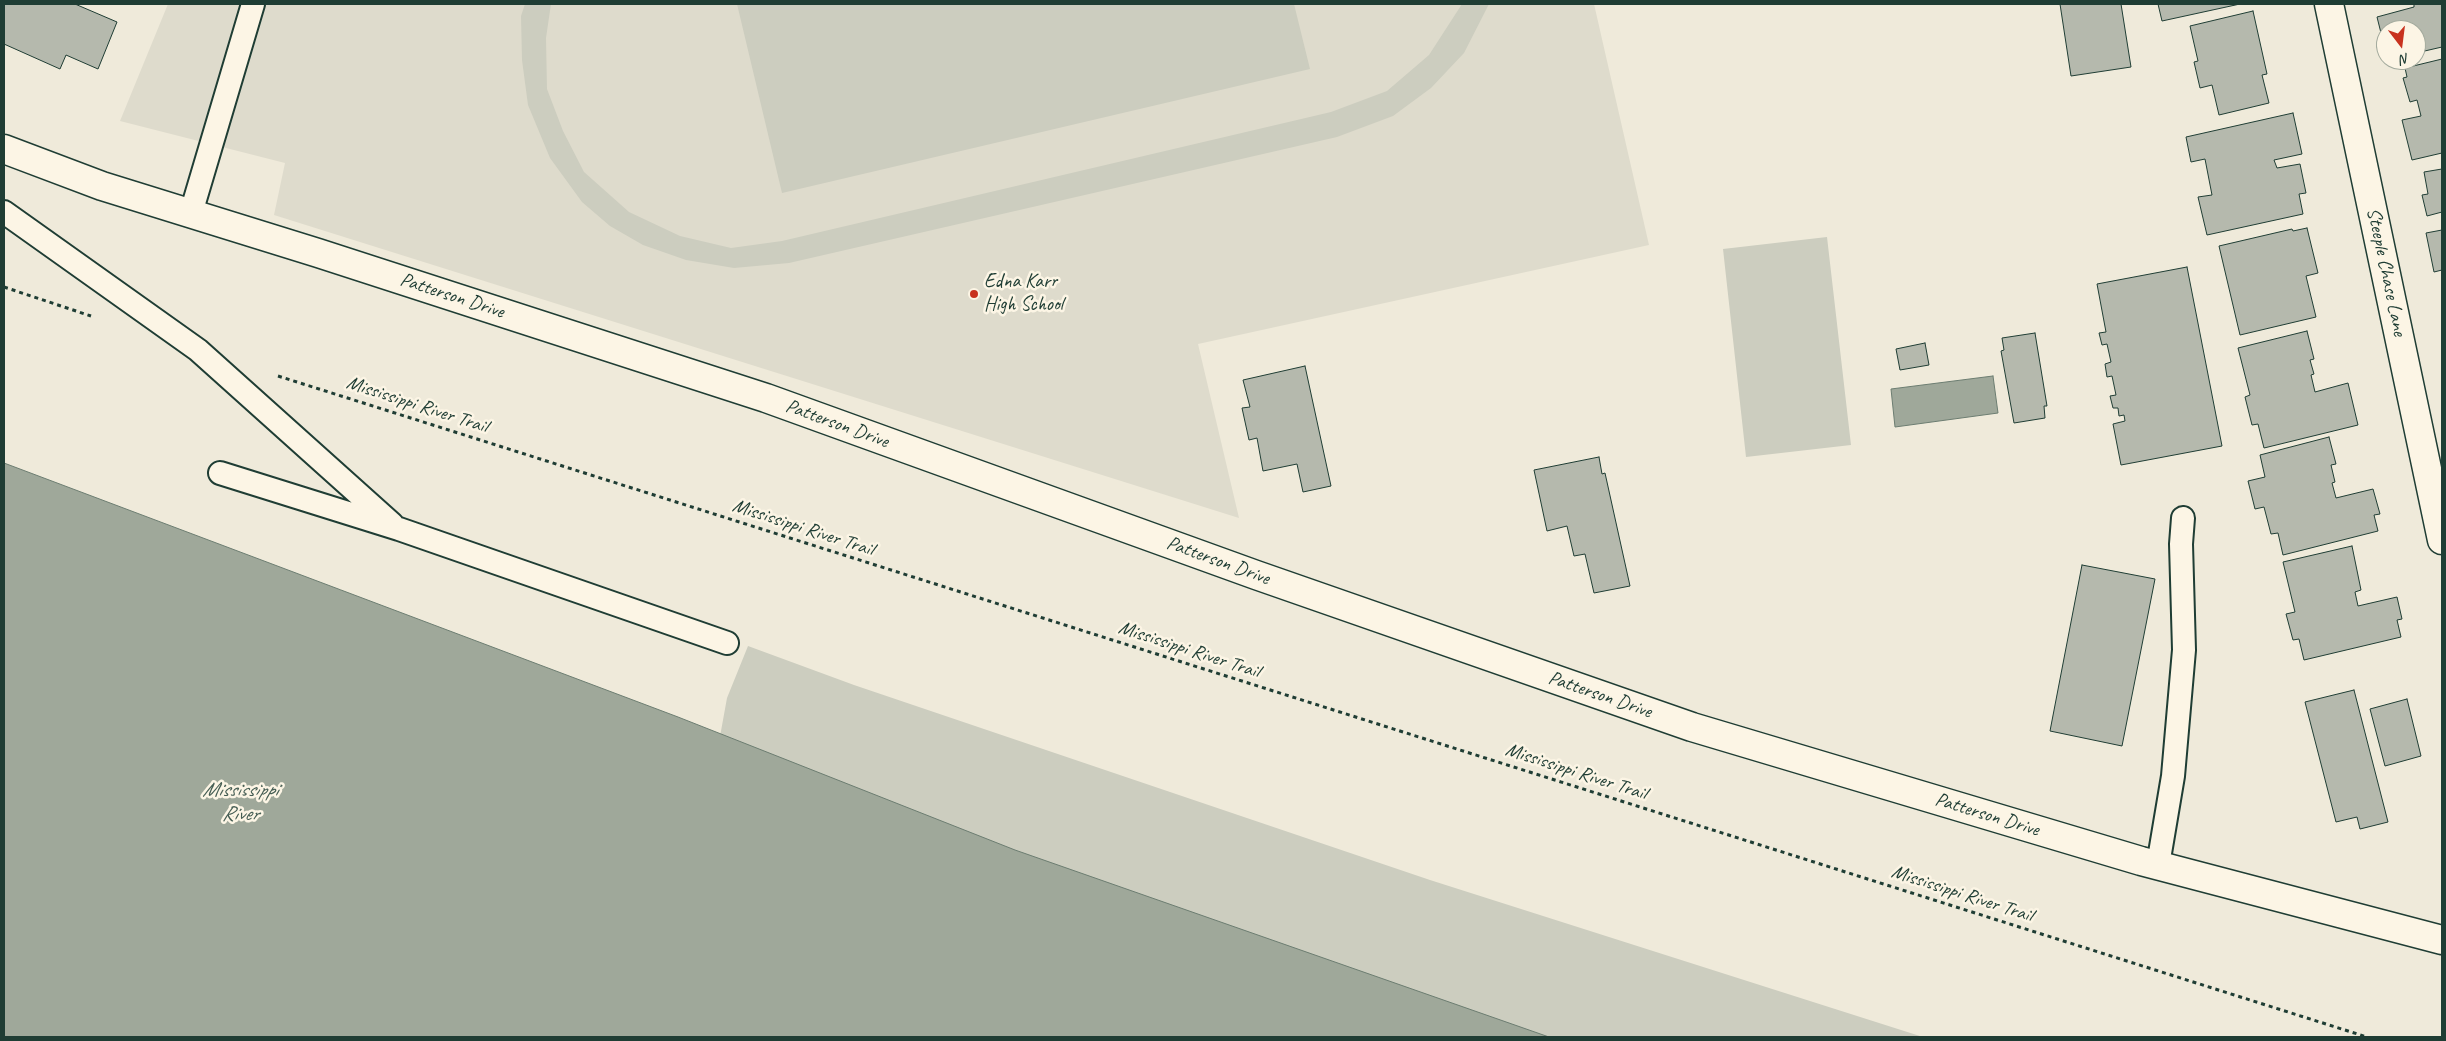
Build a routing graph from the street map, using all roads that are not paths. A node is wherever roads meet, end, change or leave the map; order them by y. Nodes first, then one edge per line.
1 (254, 4) edge
2 (2330, 4) edge
3 (4, 150) edge
4 (4, 212) edge
5 (190, 213) junction
6 (220, 473) dead end
7 (2183, 518) dead end
8 (399, 529) junction
9 (2442, 540) edge
10 (727, 643) dead end
11 (2158, 865) junction
12 (2442, 940) edge

1 - 5 lane
2 - 9 street, Steeple Chase Lane
3 - 5 street, Patterson Drive
4 - 8 lane
5 - 11 street, Patterson Drive
6 - 8 lane
7 - 11 lane
8 - 10 lane
11 - 12 street, Patterson Drive

